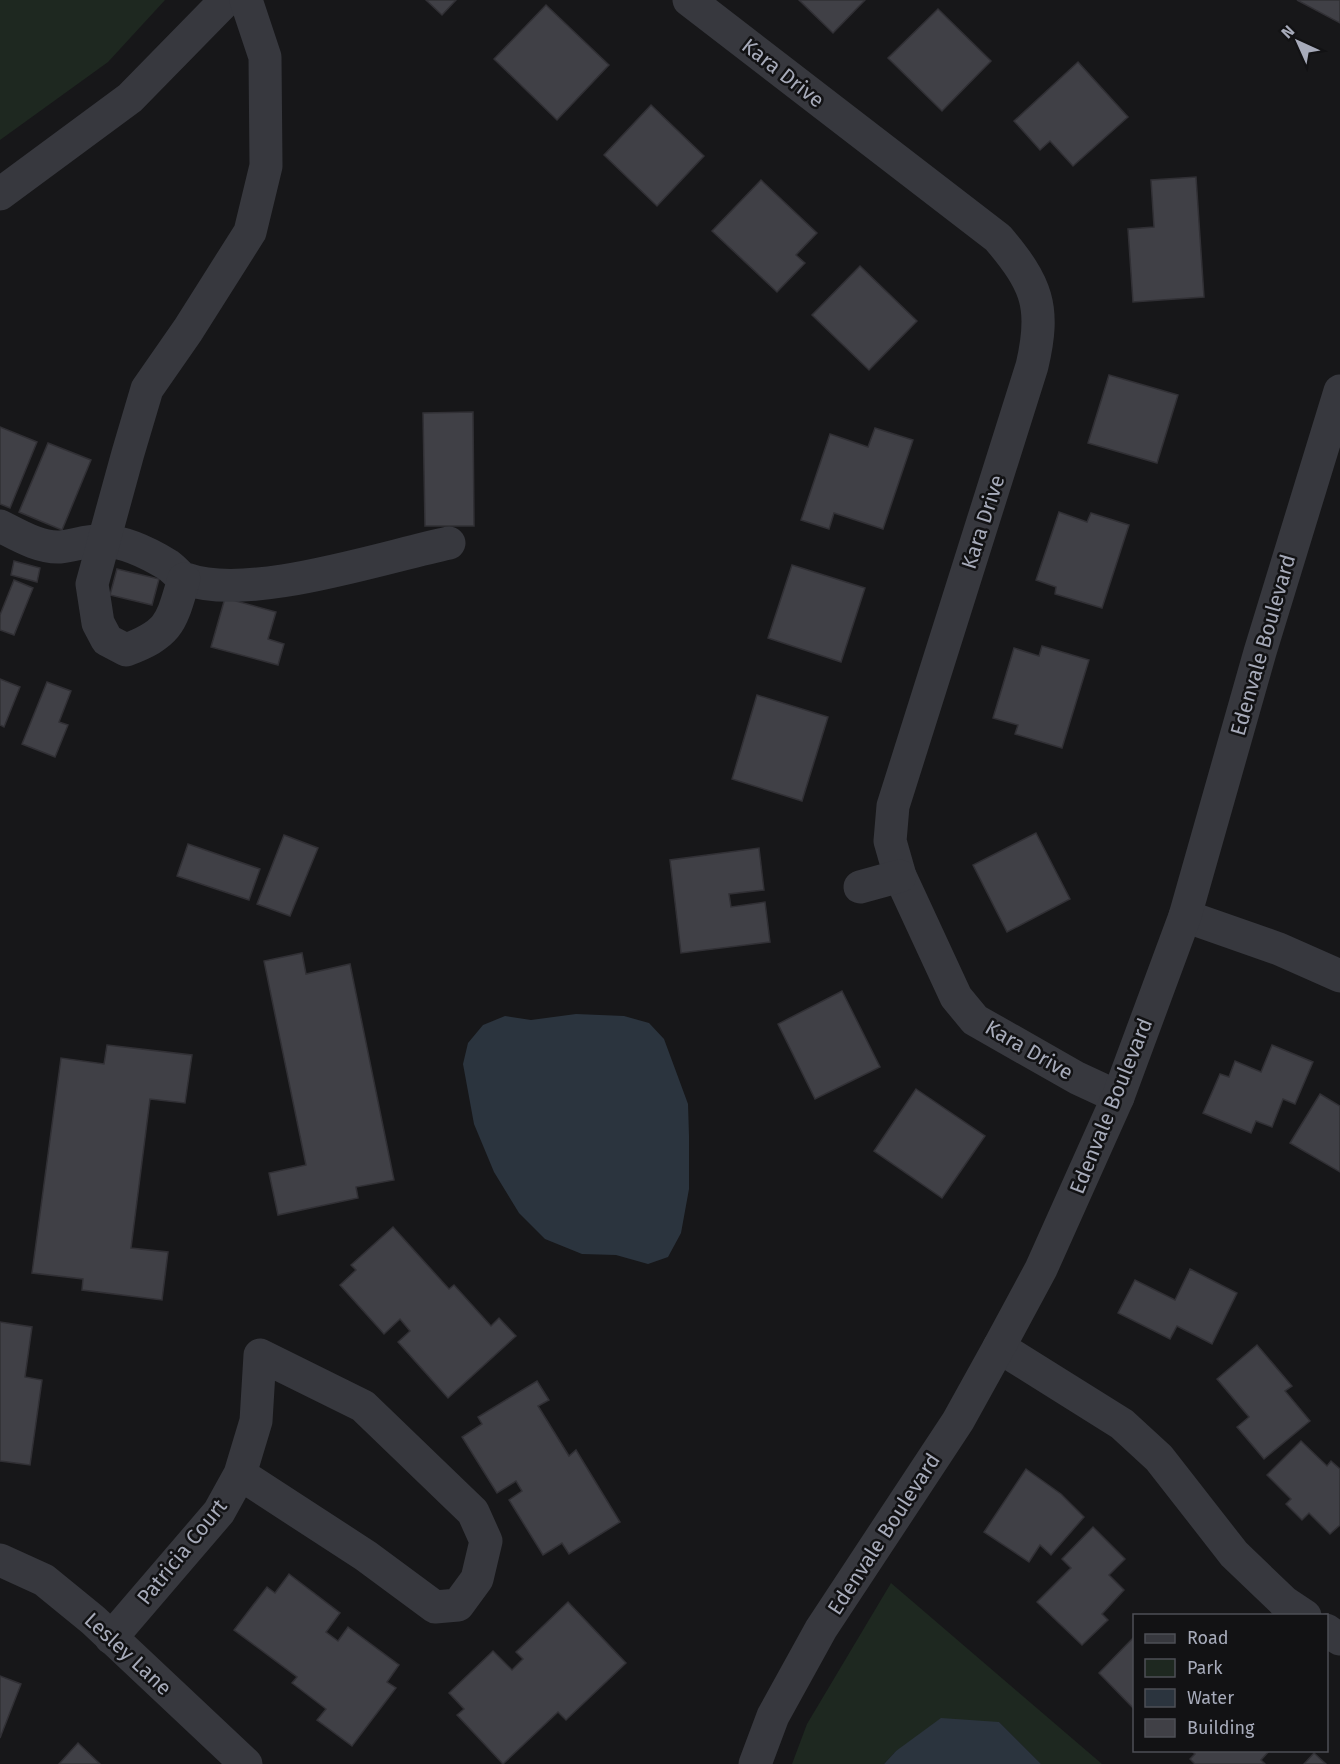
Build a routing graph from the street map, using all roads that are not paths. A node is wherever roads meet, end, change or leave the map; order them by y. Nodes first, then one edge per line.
1 (226, 0) edge
2 (246, 0) edge
3 (689, 0) edge
4 (0, 194) edge
5 (1340, 391) edge
6 (0, 526) edge
7 (104, 540) junction
8 (449, 543) dead end
9 (184, 579) junction
10 (900, 876) junction
11 (861, 887) dead end
12 (1185, 916) junction
13 (1340, 976) edge
14 (1118, 1097) junction
15 (999, 1347) junction
16 (240, 1474) junction
17 (0, 1560) edge
18 (1302, 1614) edge
19 (111, 1638) junction
20 (246, 1764) edge
21 (755, 1764) edge

1 - 4 street
2 - 7 street
3 - 10 street, Kara Drive
5 - 12 street, Edenvale Boulevard
6 - 7 street
7 - 9 street
7 - 9 street
8 - 9 street
10 - 11 street
10 - 14 street, Kara Drive
12 - 13 street
12 - 14 street, Edenvale Boulevard
14 - 15 street, Edenvale Boulevard
15 - 18 street
15 - 21 street, Edenvale Boulevard
16 - 16 street, Patricia Court
16 - 19 street, Patricia Court
17 - 19 street, Lesley Lane
19 - 20 street, Lesley Lane

